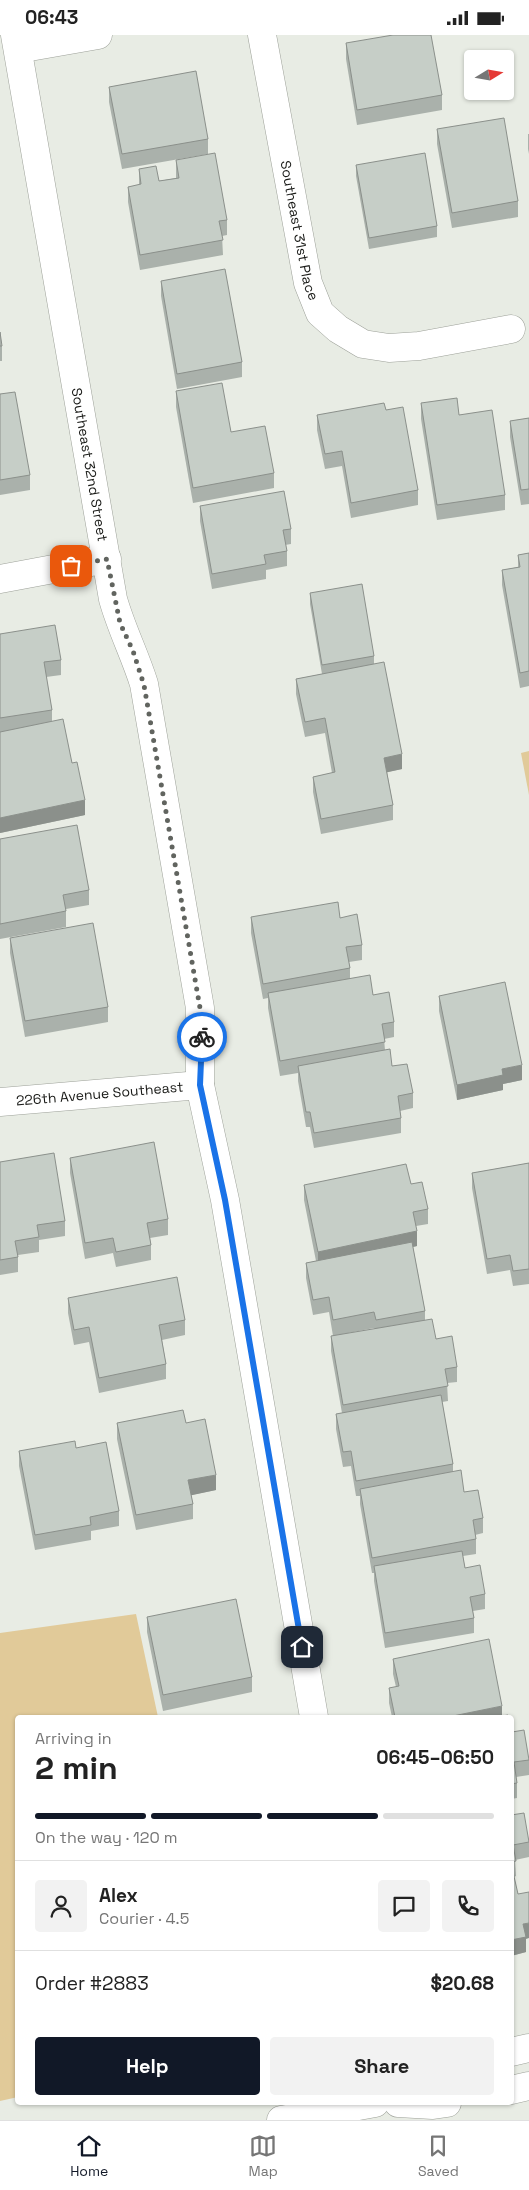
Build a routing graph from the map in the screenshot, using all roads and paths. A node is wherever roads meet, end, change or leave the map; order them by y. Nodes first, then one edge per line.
1 (98, 35) edge
2 (262, 35) edge
3 (17, 42) edge
4 (511, 329) dead end
5 (107, 559) junction
6 (0, 579) edge
7 (200, 1085) junction
8 (0, 1102) edge
9 (314, 1715) edge
10 (529, 2048) edge
11 (514, 2051) edge
12 (529, 2086) edge
13 (514, 2089) edge
14 (363, 2105) edge
15 (281, 2120) edge

1 - 3 street
2 - 4 street, Southeast 31st Place
3 - 5 street, Southeast 32nd Street
5 - 6 street
5 - 7 street, Southeast 32nd Street
7 - 8 street, 226th Avenue Southeast
7 - 9 street, Southeast 32nd Street
10 - 11 street
12 - 13 street
14 - 15 street

